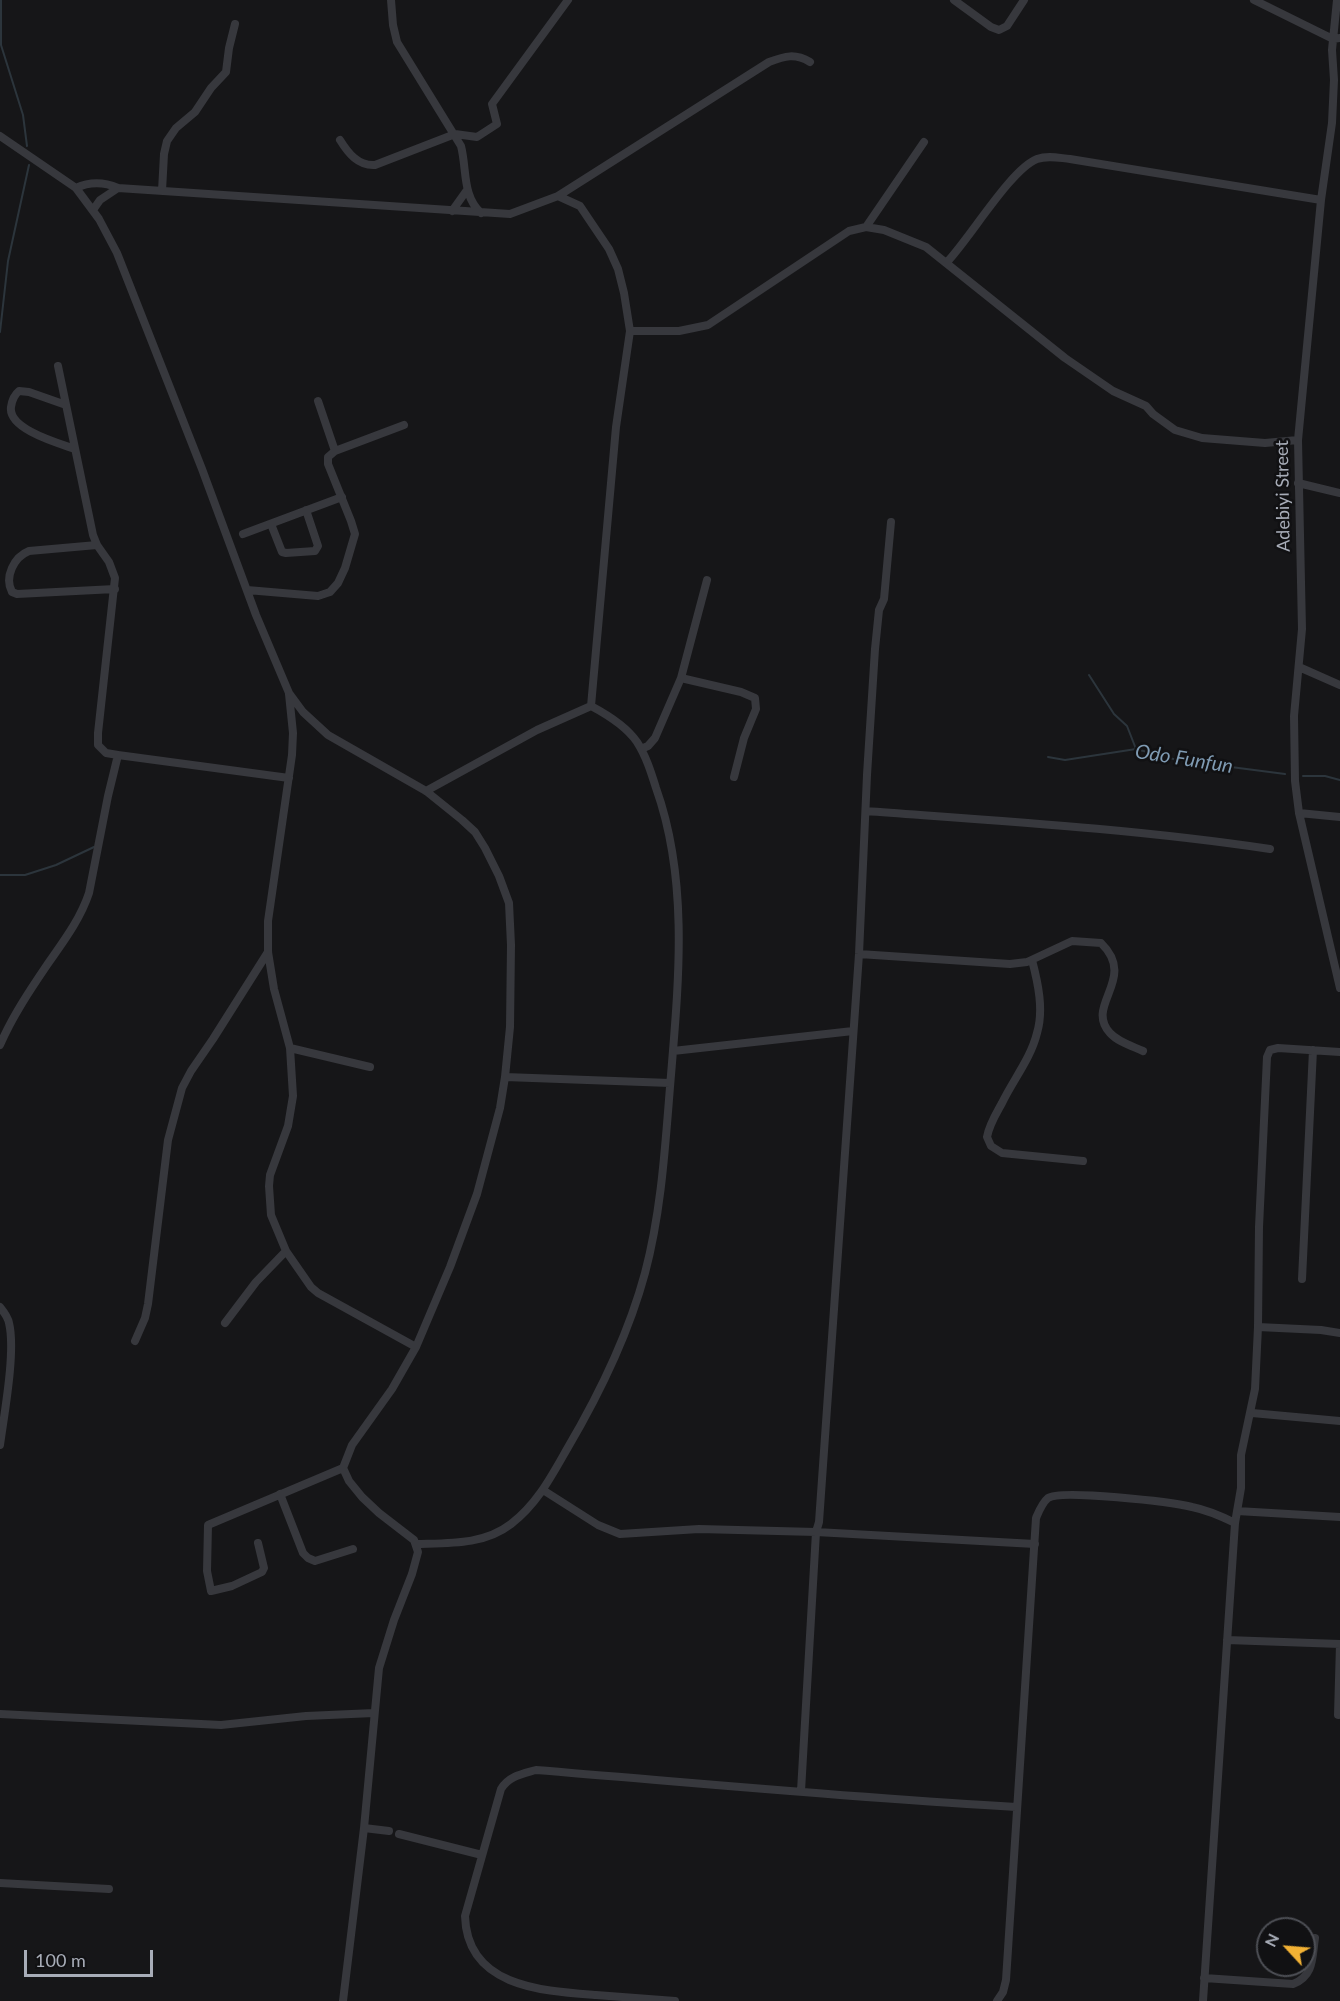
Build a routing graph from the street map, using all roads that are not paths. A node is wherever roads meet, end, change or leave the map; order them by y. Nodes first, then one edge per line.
1 (391, 0) edge
2 (568, 0) edge
3 (954, 0) edge
4 (1024, 0) edge
5 (1254, 0) edge
6 (1337, 0) edge
7 (235, 24) dead end
8 (1336, 39) edge
9 (810, 62) dead end
10 (455, 134) junction
11 (0, 136) edge
12 (340, 140) dead end
13 (924, 142) dead end
14 (118, 188) junction
15 (76, 189) junction
16 (468, 189) junction
17 (162, 191) junction
18 (558, 196) junction
19 (1321, 200) junction
20 (93, 210) junction
21 (452, 211) junction
22 (481, 213) junction
23 (866, 227) junction
24 (947, 262) junction
25 (630, 331) junction
26 (58, 366) dead end
27 (318, 401) dead end
28 (66, 405) junction
29 (404, 425) dead end
30 (1298, 440) junction
31 (75, 449) junction
32 (335, 451) junction
33 (1298, 483) junction
34 (1340, 493) edge
35 (342, 497) junction
36 (306, 510) junction
37 (891, 522) dead end
38 (270, 524) junction
39 (243, 534) dead end
40 (97, 545) junction
41 (707, 580) dead end
42 (115, 589) junction
43 (247, 590) junction
44 (1299, 667) junction
45 (681, 678) junction
46 (1340, 685) edge
47 (289, 693) junction
48 (591, 706) junction
49 (641, 749) junction
50 (118, 755) junction
51 (734, 777) dead end
52 (290, 778) junction
53 (426, 791) junction
54 (866, 811) junction
55 (1299, 813) junction
56 (1340, 817) edge
57 (1270, 849) dead end
58 (268, 952) junction
59 (860, 954) junction
60 (1032, 960) junction
61 (1340, 988) edge
62 (853, 1030) junction
63 (0, 1045) edge
64 (290, 1048) junction
65 (1313, 1050) junction
66 (673, 1051) junction
67 (1143, 1051) dead end
68 (1340, 1052) edge
69 (370, 1067) dead end
70 (505, 1077) junction
71 (670, 1083) junction
72 (1083, 1161) dead end
73 (286, 1251) junction
74 (1302, 1279) dead end
75 (0, 1307) edge
76 (225, 1323) dead end
77 (1258, 1327) junction
78 (1340, 1333) edge
79 (135, 1341) dead end
80 (416, 1347) junction
81 (1252, 1413) junction
82 (1340, 1421) edge
83 (0, 1445) edge
84 (343, 1468) junction
85 (543, 1490) junction
86 (280, 1494) junction
87 (1237, 1511) junction
88 (1340, 1517) edge
89 (1235, 1523) junction
90 (816, 1532) junction
91 (258, 1543) dead end
92 (416, 1544) junction
93 (1035, 1544) junction
94 (353, 1549) dead end
95 (1227, 1640) junction
96 (1340, 1644) edge
97 (374, 1713) junction
98 (0, 1714) edge
99 (1338, 1715) dead end
100 (801, 1791) junction
101 (1016, 1807) junction
102 (364, 1828) junction
103 (389, 1831) dead end
104 (399, 1834) dead end
105 (482, 1855) junction
106 (0, 1883) edge
107 (109, 1889) dead end
108 (1305, 1977) edge
109 (1204, 1978) junction
110 (343, 2001) edge
111 (675, 2001) edge
112 (997, 2001) edge
113 (1203, 2001) edge

1 - 10 street
2 - 10 street
3 - 4 street
5 - 8 street
6 - 8 street, Adebiyi Street
7 - 17 street
8 - 19 street, Adebiyi Street
9 - 18 street
10 - 12 street
10 - 16 street
11 - 15 street
13 - 23 street
14 - 15 street
14 - 17 street
14 - 20 street
15 - 20 street
16 - 21 street
16 - 22 street
17 - 21 street
18 - 22 street
18 - 25 street
19 - 24 street
19 - 30 street, Adebiyi Street
20 - 43 street
21 - 22 street
23 - 24 street
23 - 25 street
24 - 30 street
25 - 48 street
26 - 28 street
27 - 32 street
28 - 31 street
28 - 31 street
29 - 32 street
30 - 33 street, Adebiyi Street
31 - 40 street
32 - 35 street
33 - 34 street
33 - 44 street, Adebiyi Street
35 - 36 street
35 - 43 street
36 - 38 street
36 - 38 street
37 - 54 street
38 - 39 street
40 - 42 street
40 - 42 street
41 - 45 street
42 - 50 street
43 - 47 street
44 - 46 street
44 - 55 street, Adebiyi Street
45 - 49 street
45 - 51 street
47 - 52 street
47 - 53 street
48 - 49 street
48 - 53 street
49 - 66 street
50 - 52 street
50 - 63 street
52 - 58 street
53 - 70 street
54 - 57 street
54 - 59 street
55 - 56 street
55 - 61 street, Adebiyi Street
58 - 64 street
58 - 79 street
59 - 60 street
59 - 62 street
60 - 67 street
60 - 72 street
62 - 66 street
62 - 90 street
64 - 69 street
64 - 73 street
65 - 68 street
65 - 74 street
65 - 77 street
66 - 71 street
70 - 71 street
70 - 80 street
71 - 85 street
73 - 76 street
73 - 80 street
75 - 83 street
77 - 78 street
77 - 81 street
80 - 84 street
81 - 82 street
81 - 87 street
84 - 86 street
84 - 92 street
85 - 90 street
85 - 92 street
86 - 91 street
86 - 94 street
87 - 88 street
87 - 89 street
89 - 93 street
89 - 95 street
90 - 93 street
90 - 100 street
92 - 97 street
93 - 101 street
95 - 96 street
95 - 109 street
96 - 99 street
97 - 98 street
97 - 102 street
100 - 101 street
100 - 105 street
101 - 112 street
102 - 103 street
102 - 110 street
104 - 105 street
105 - 111 street
106 - 107 street
108 - 109 street
109 - 113 street

